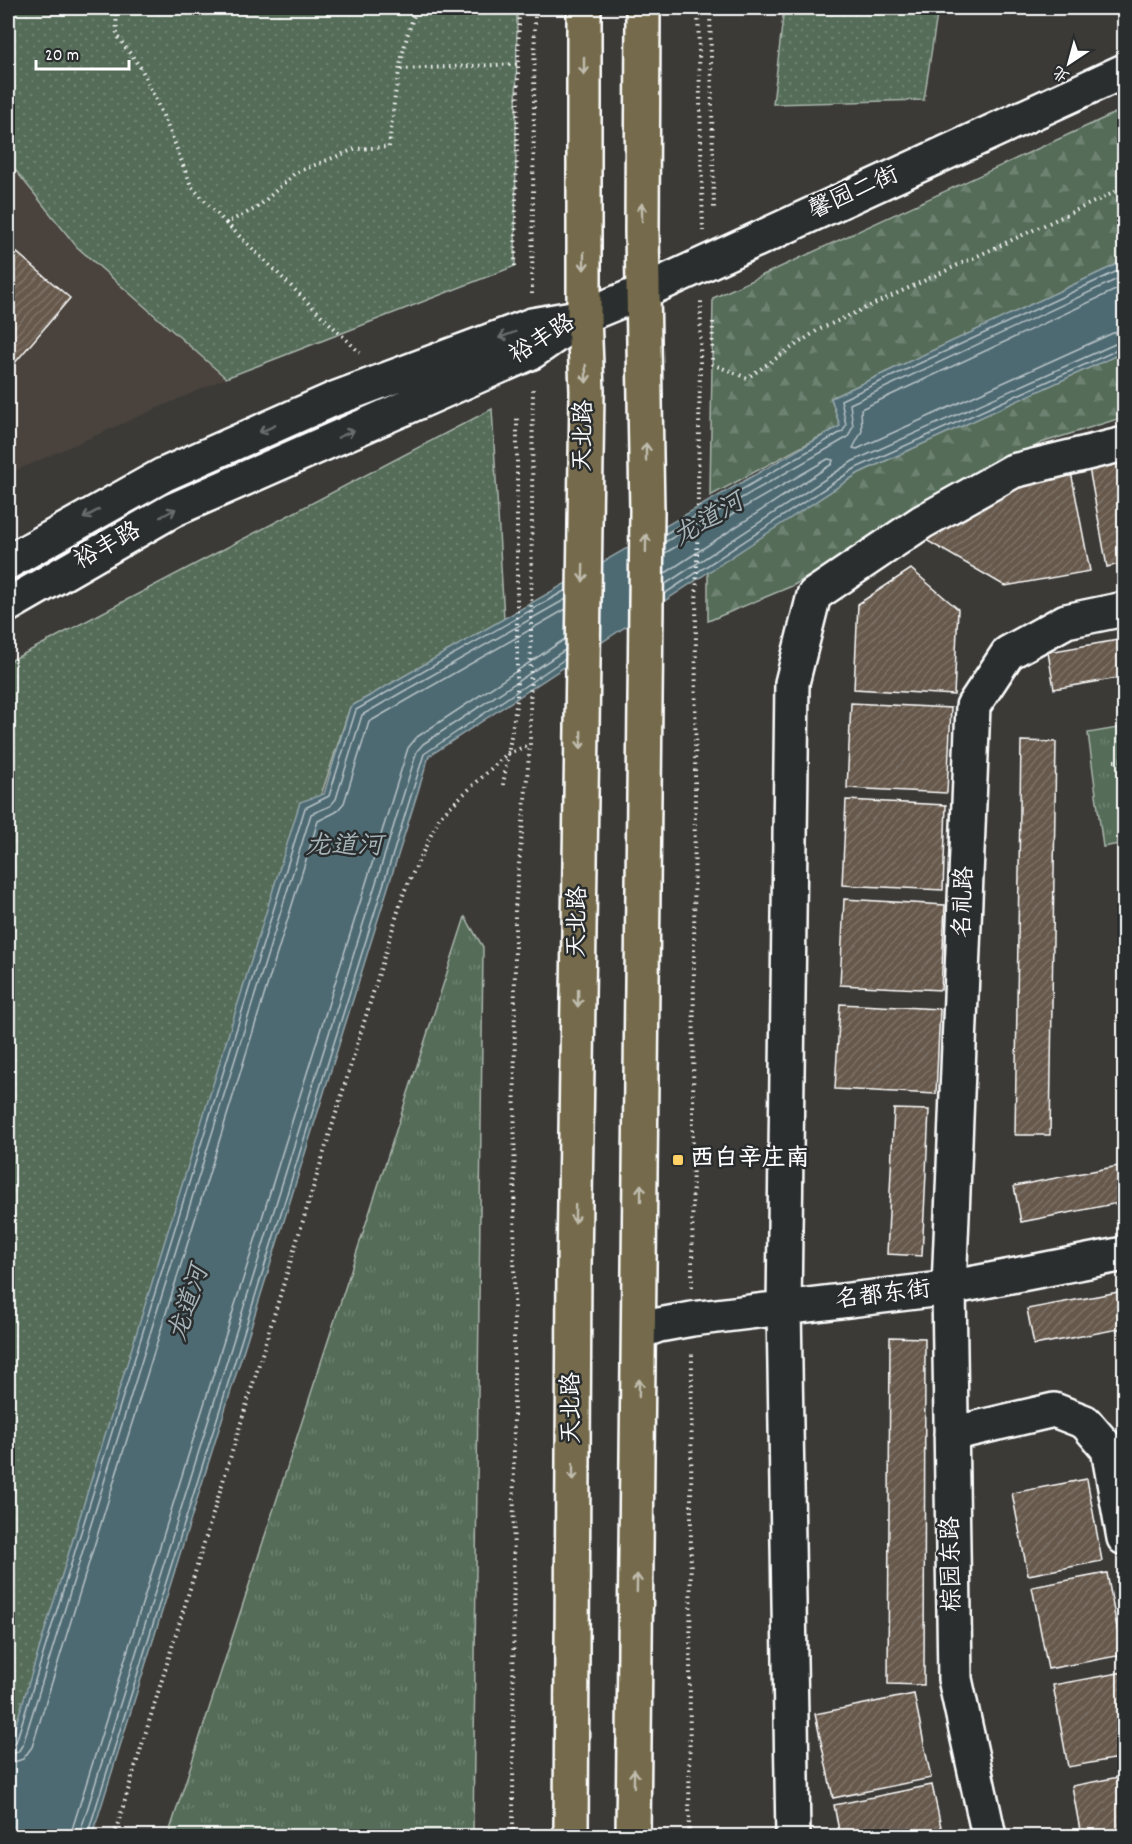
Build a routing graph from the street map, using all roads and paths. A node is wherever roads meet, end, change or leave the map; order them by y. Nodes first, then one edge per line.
1 (116, 8) edge
2 (417, 8) edge
3 (519, 8) edge
4 (535, 8) edge
5 (584, 8) edge
6 (643, 8) edge
7 (698, 8) edge
8 (710, 8) edge
9 (518, 64) junction
10 (401, 69) junction
11 (1125, 71) edge
12 (1125, 188) edge
13 (714, 209) dead end
14 (226, 223) junction
15 (703, 263) junction
16 (515, 266) dead end
17 (645, 291) junction
18 (584, 316) junction
19 (713, 322) dead end
20 (532, 339) junction
21 (360, 353) dead end
22 (517, 417) dead end
23 (1125, 444) edge
24 (8, 562) edge
25 (8, 605) edge
26 (1125, 609) edge
27 (530, 745) junction
28 (508, 753) junction
29 (1114, 761) dead end
30 (1125, 761) edge
31 (503, 785) dead end
32 (1125, 1254) edge
33 (949, 1288) junction
34 (784, 1308) junction
35 (692, 1319) junction
36 (640, 1332) junction
37 (951, 1434) junction
38 (1125, 1538) edge
39 (114, 1836) edge
40 (513, 1836) edge
41 (571, 1836) edge
42 (633, 1836) edge
43 (689, 1836) edge
44 (793, 1836) edge
45 (990, 1836) edge

1 - 14 path
2 - 10 path
3 - 9 path
4 - 20 path
5 -> 18 main road, 天北路
17 -> 6 main road
7 - 15 path
8 - 13 path
9 - 10 path
9 - 16 path
10 - 14 path
11 - 15 street, 馨园二街
12 - 19 path
14 - 21 path
15 - 17 street, 馨园二街
15 - 35 path
17 - 18 street, 馨园二街
36 -> 17 main road
18 - 20 street, 裕丰路
18 -> 41 main road, 天北路
20 -> 24 street, 裕丰路
25 -> 20 street, 裕丰路
20 - 27 path
22 - 28 path
23 - 34 street
26 - 33 street, 名礼路
27 - 28 path
27 - 40 path
28 - 31 path
28 - 39 path
29 - 30 path
32 - 33 street, 名都东街
33 - 34 street, 名都东街
33 - 37 street, 棕园东路
34 - 35 street, 名都东街
34 - 44 street
35 - 36 street, 名都东街
35 - 43 path
42 -> 36 main road
37 - 38 street
37 - 45 street, 棕园东路

